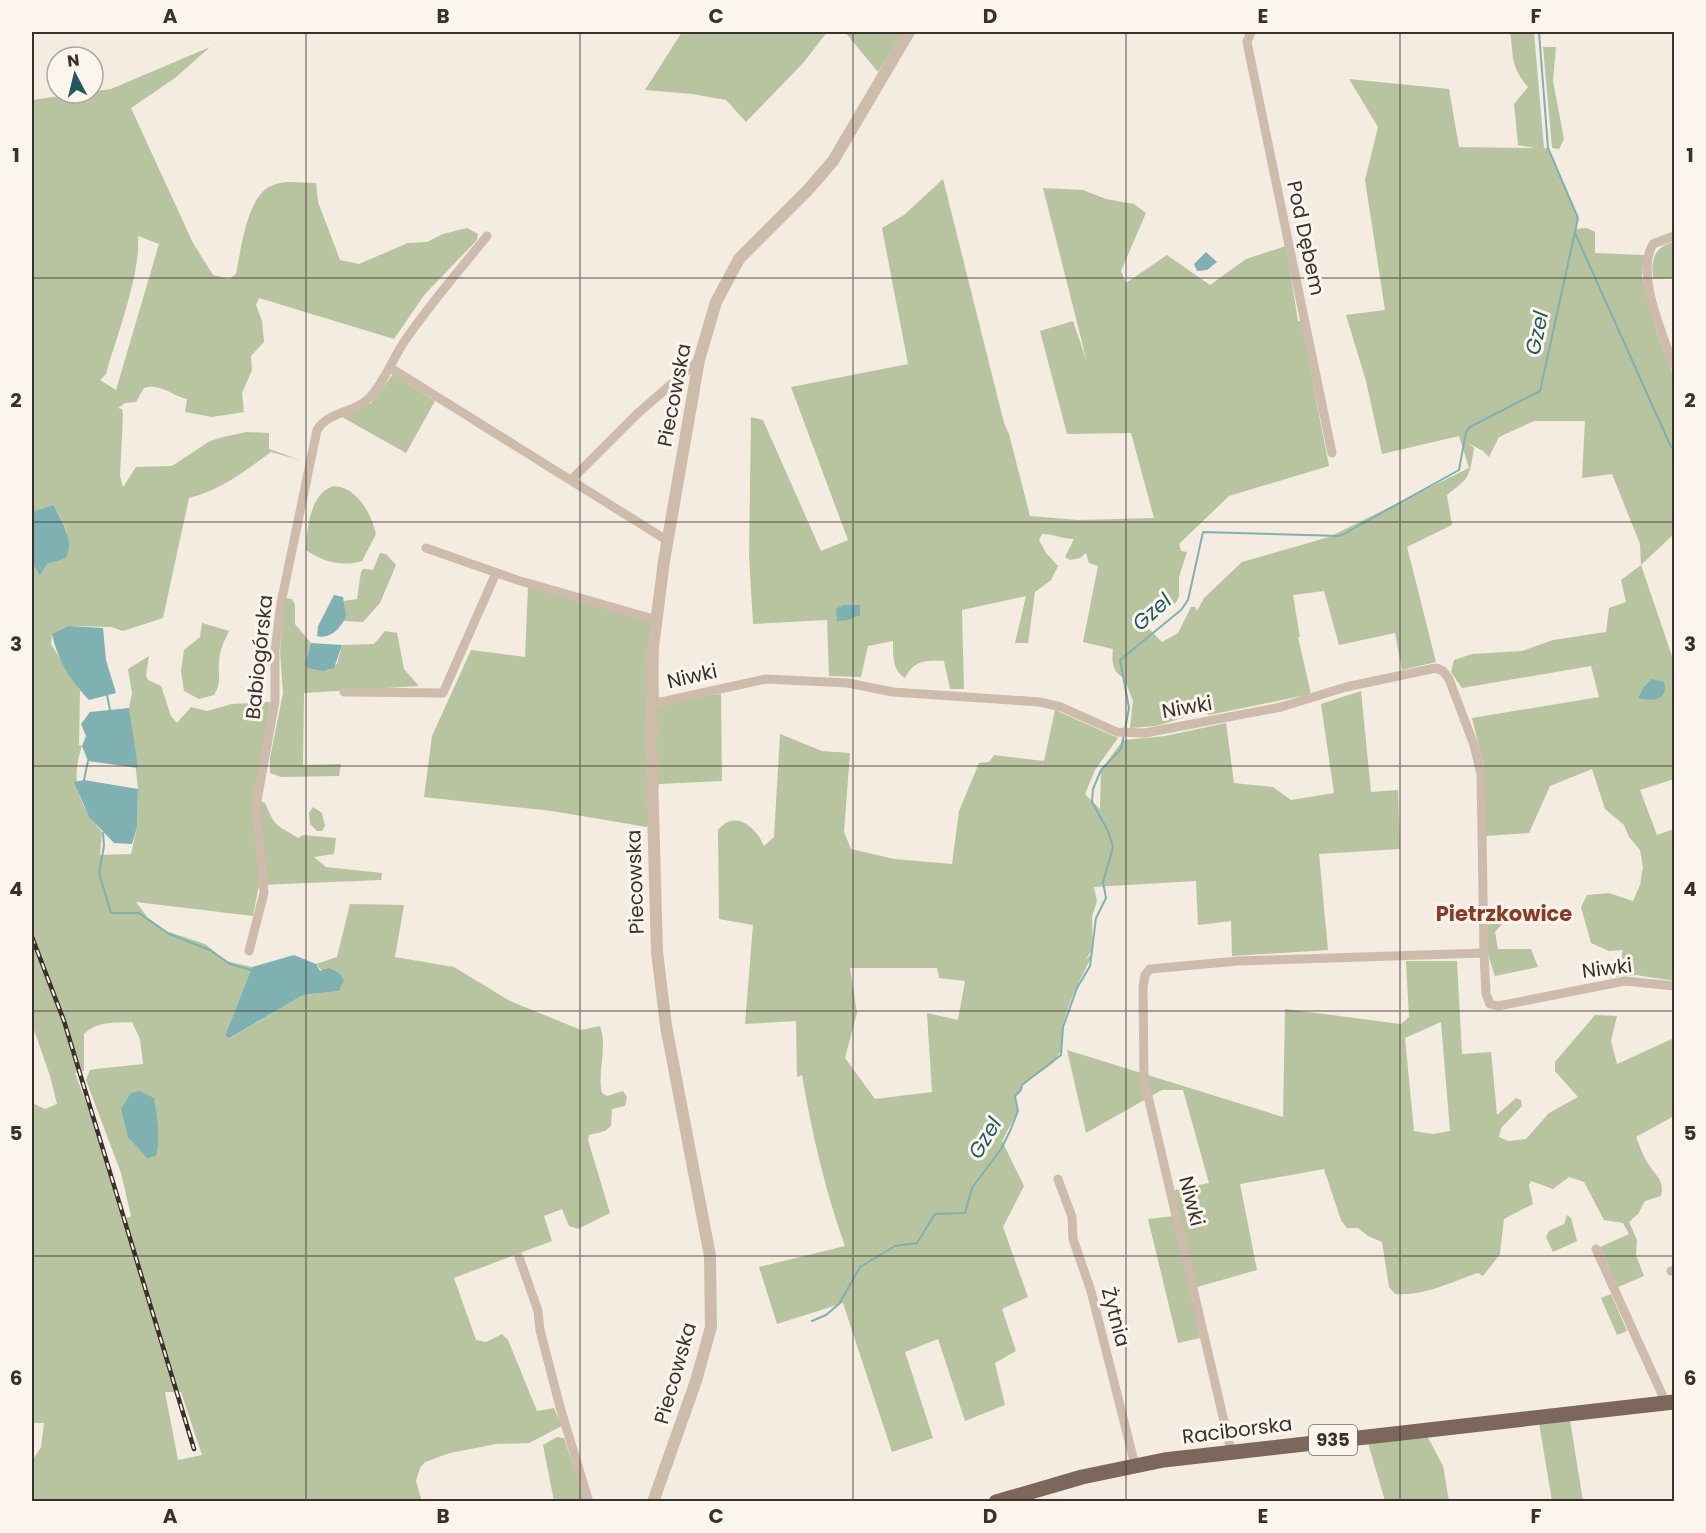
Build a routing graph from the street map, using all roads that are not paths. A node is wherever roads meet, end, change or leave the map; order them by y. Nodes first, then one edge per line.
1 (909, 32) edge
2 (1251, 32) edge
3 (487, 236) dead end
4 (1674, 236) edge
5 (699, 360) junction
6 (1674, 366) edge
7 (391, 368) junction
8 (1332, 453) dead end
9 (571, 480) junction
10 (668, 541) junction
11 (426, 548) dead end
12 (496, 573) junction
13 (657, 620) junction
14 (344, 692) dead end
15 (652, 704) junction
16 (249, 951) dead end
17 (1484, 953) junction
18 (1674, 986) edge
19 (1058, 1179) dead end
20 (1596, 1249) dead end
21 (519, 1257) dead end
22 (1670, 1403) edge
23 (1231, 1451) junction
24 (1135, 1465) junction
25 (589, 1502) edge
26 (652, 1502) edge
27 (996, 1502) edge

1 - 5 street, Piecowska
2 - 8 street, Pod Dębem
3 - 7 street, Babiogórska
4 - 6 street
5 - 9 street
5 - 10 street, Piecowska
7 - 9 street
7 - 16 street, Babiogórska
9 - 10 street
10 - 13 street, Piecowska
11 - 12 street
12 - 13 street
12 - 14 street
13 - 15 street, Piecowska
15 - 17 street, Niwki
15 - 26 street, Piecowska
17 - 18 street, Niwki
17 - 23 street, Niwki
19 - 24 street, Żytnia
20 - 22 street, Raciborska
21 - 25 street
22 - 23 main road, Raciborska / 935
23 - 24 main road, Raciborska / 935
24 - 27 main road, Raciborska / 935

